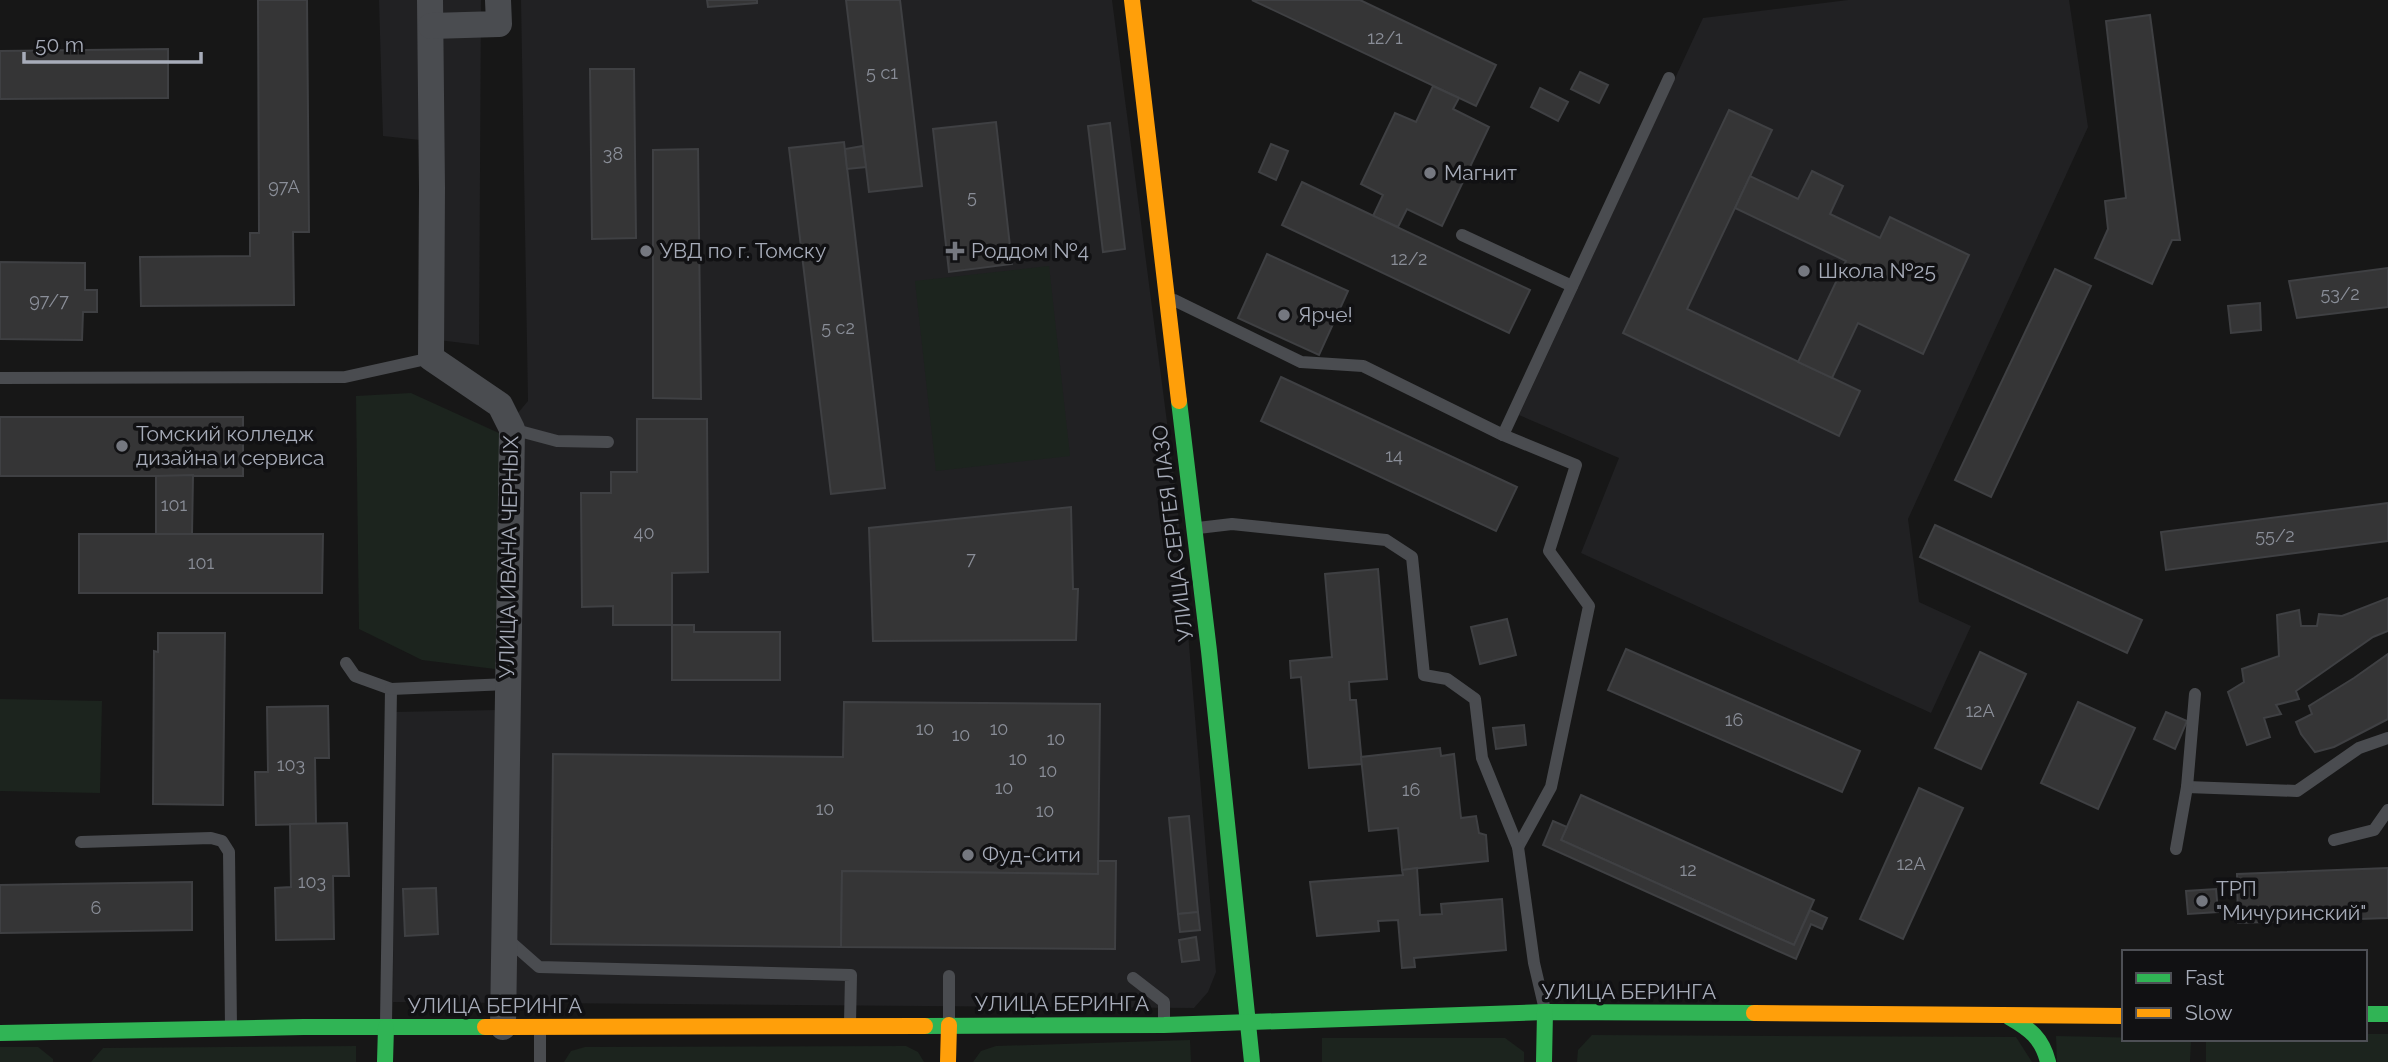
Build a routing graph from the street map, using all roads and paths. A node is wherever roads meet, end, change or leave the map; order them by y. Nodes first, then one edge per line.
1 (430, 0) edge
2 (498, 0) edge
3 (1132, 0) edge
4 (431, 26) junction
5 (1669, 78) dead end
6 (1462, 235) dead end
7 (1572, 286) junction
8 (1167, 297) junction
9 (431, 358) junction
10 (0, 378) edge
11 (512, 429) junction
12 (1503, 435) junction
13 (608, 442) dead end
14 (1194, 528) junction
15 (346, 663) dead end
16 (508, 684) junction
17 (391, 689) junction
18 (2195, 694) dead end
19 (2388, 738) edge
20 (2187, 787) junction
21 (2388, 810) edge
22 (2334, 840) dead end
23 (81, 842) dead end
24 (1518, 848) junction
25 (2176, 849) dead end
26 (504, 937) junction
27 (949, 976) dead end
28 (1133, 978) dead end
29 (1545, 1012) junction
30 (2367, 1014) edge
31 (2388, 1014) edge
32 (2122, 1016) edge
33 (2009, 1017) junction
34 (1247, 1021) junction
35 (1164, 1025) junction
36 (948, 1026) junction
37 (386, 1027) junction
38 (503, 1027) junction
39 (540, 1027) junction
40 (850, 1027) junction
41 (231, 1030) junction
42 (0, 1033) edge
43 (73, 1033) junction
44 (73, 1052) dead end
45 (386, 1062) edge
46 (540, 1062) edge
47 (948, 1062) edge
48 (1252, 1062) edge
49 (1544, 1062) edge
50 (2048, 1062) edge

1 - 4 street
2 - 4 street
3 - 8 street, УЛИЦА СЕРГЕЯ ЛАЗО
4 - 9 street
5 - 7 lane
6 - 7 lane
7 - 12 lane
8 - 12 lane
8 - 14 street, УЛИЦА СЕРГЕЯ ЛАЗО
9 - 10 lane
9 - 11 street, УЛИЦА ИВАНА ЧЕРНЫХ
11 - 13 lane
11 - 16 street, УЛИЦА ИВАНА ЧЕРНЫХ
12 - 24 lane
14 - 24 lane
14 - 34 street, УЛИЦА СЕРГЕЯ ЛАЗО
15 - 17 lane
16 - 17 lane
16 - 26 street, УЛИЦА ИВАНА ЧЕРНЫХ
17 - 37 lane
18 - 20 lane
19 - 20 lane
20 - 25 lane
21 - 22 lane
23 - 41 lane
24 - 29 lane
26 - 38 street, УЛИЦА ИВАНА ЧЕРНЫХ
26 - 40 lane
27 - 36 lane
28 - 35 lane
29 - 33 street, УЛИЦА БЕРИНГА
29 - 34 street, УЛИЦА БЕРИНГА
29 - 49 street
30 - 31 street
32 - 33 street, УЛИЦА БЕРИНГА
33 - 50 street
34 - 35 street, УЛИЦА БЕРИНГА
34 - 48 street, УЛИЦА СЕРГЕЯ ЛАЗО
35 - 36 street, УЛИЦА БЕРИНГА
36 - 40 street, УЛИЦА БЕРИНГА
36 - 47 street
37 - 38 street, УЛИЦА БЕРИНГА
37 - 41 street, УЛИЦА БЕРИНГА
37 - 45 street
38 - 39 street, УЛИЦА БЕРИНГА
39 - 40 street, УЛИЦА БЕРИНГА
39 - 46 lane
41 - 43 street, УЛИЦА БЕРИНГА
42 - 43 street, УЛИЦА БЕРИНГА
43 - 44 street

